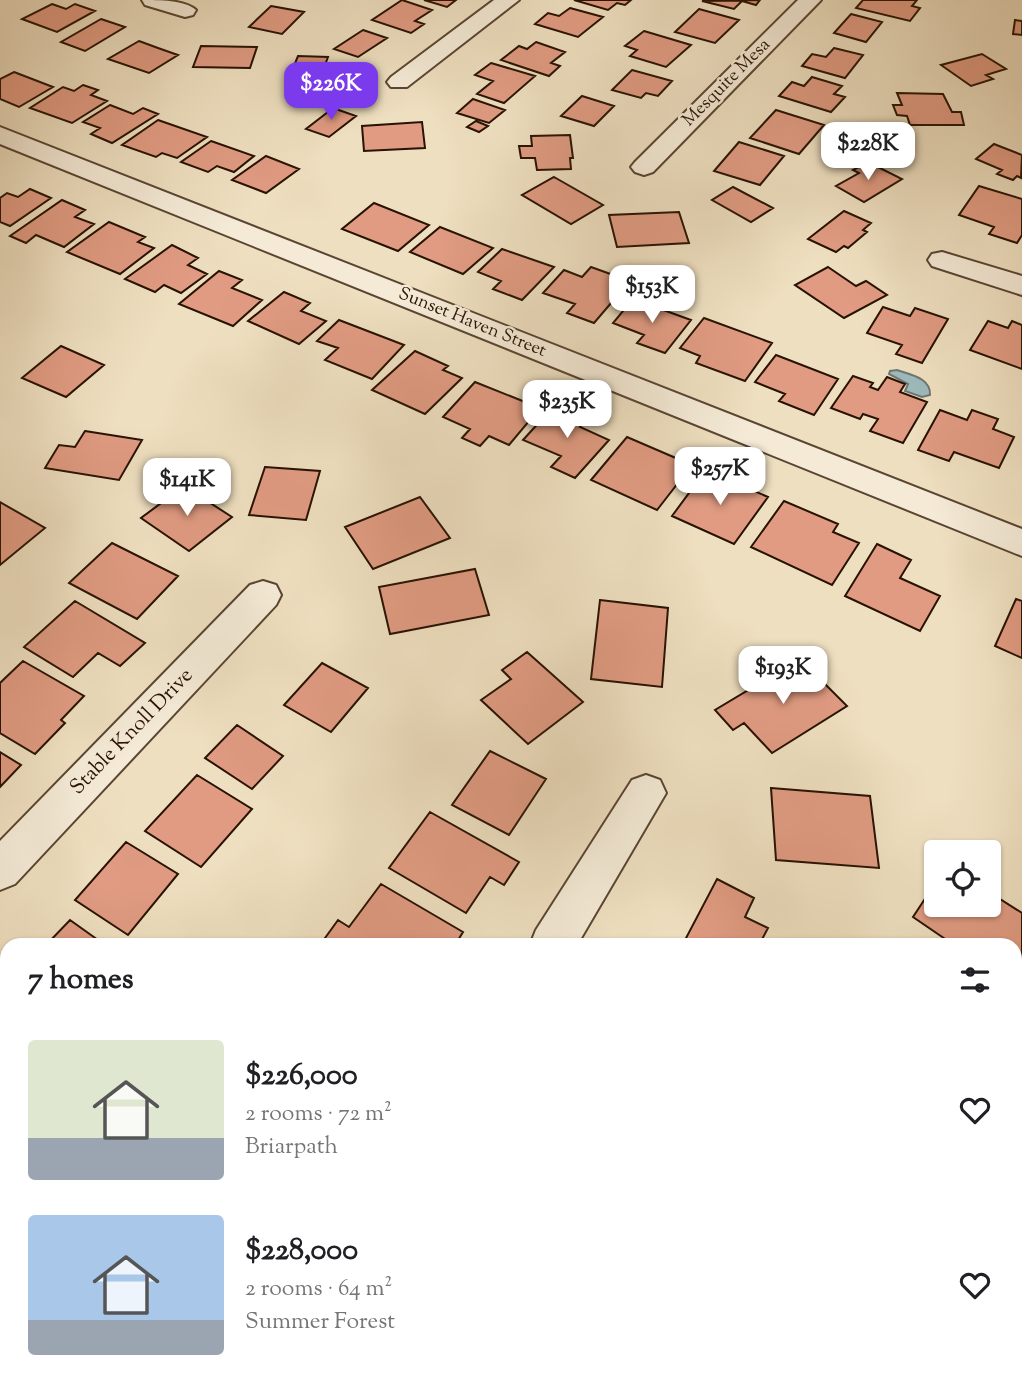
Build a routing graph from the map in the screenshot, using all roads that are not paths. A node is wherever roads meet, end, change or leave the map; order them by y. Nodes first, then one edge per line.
1 (153, 0) edge
2 (508, 0) edge
3 (810, 0) edge
4 (185, 10) dead end
5 (399, 82) dead end
6 (0, 135) edge
7 (644, 167) dead end
8 (942, 260) dead end
9 (1022, 286) edge
10 (1019, 534) edge
11 (263, 594) dead end
12 (646, 793) dead end
13 (0, 870) edge
14 (556, 938) edge

1 - 4 street
2 - 5 street
3 - 7 street, Mesquite Mesa
6 - 10 street, Sunset Haven Street
8 - 9 street
11 - 13 street, Stable Knoll Drive
12 - 14 street

